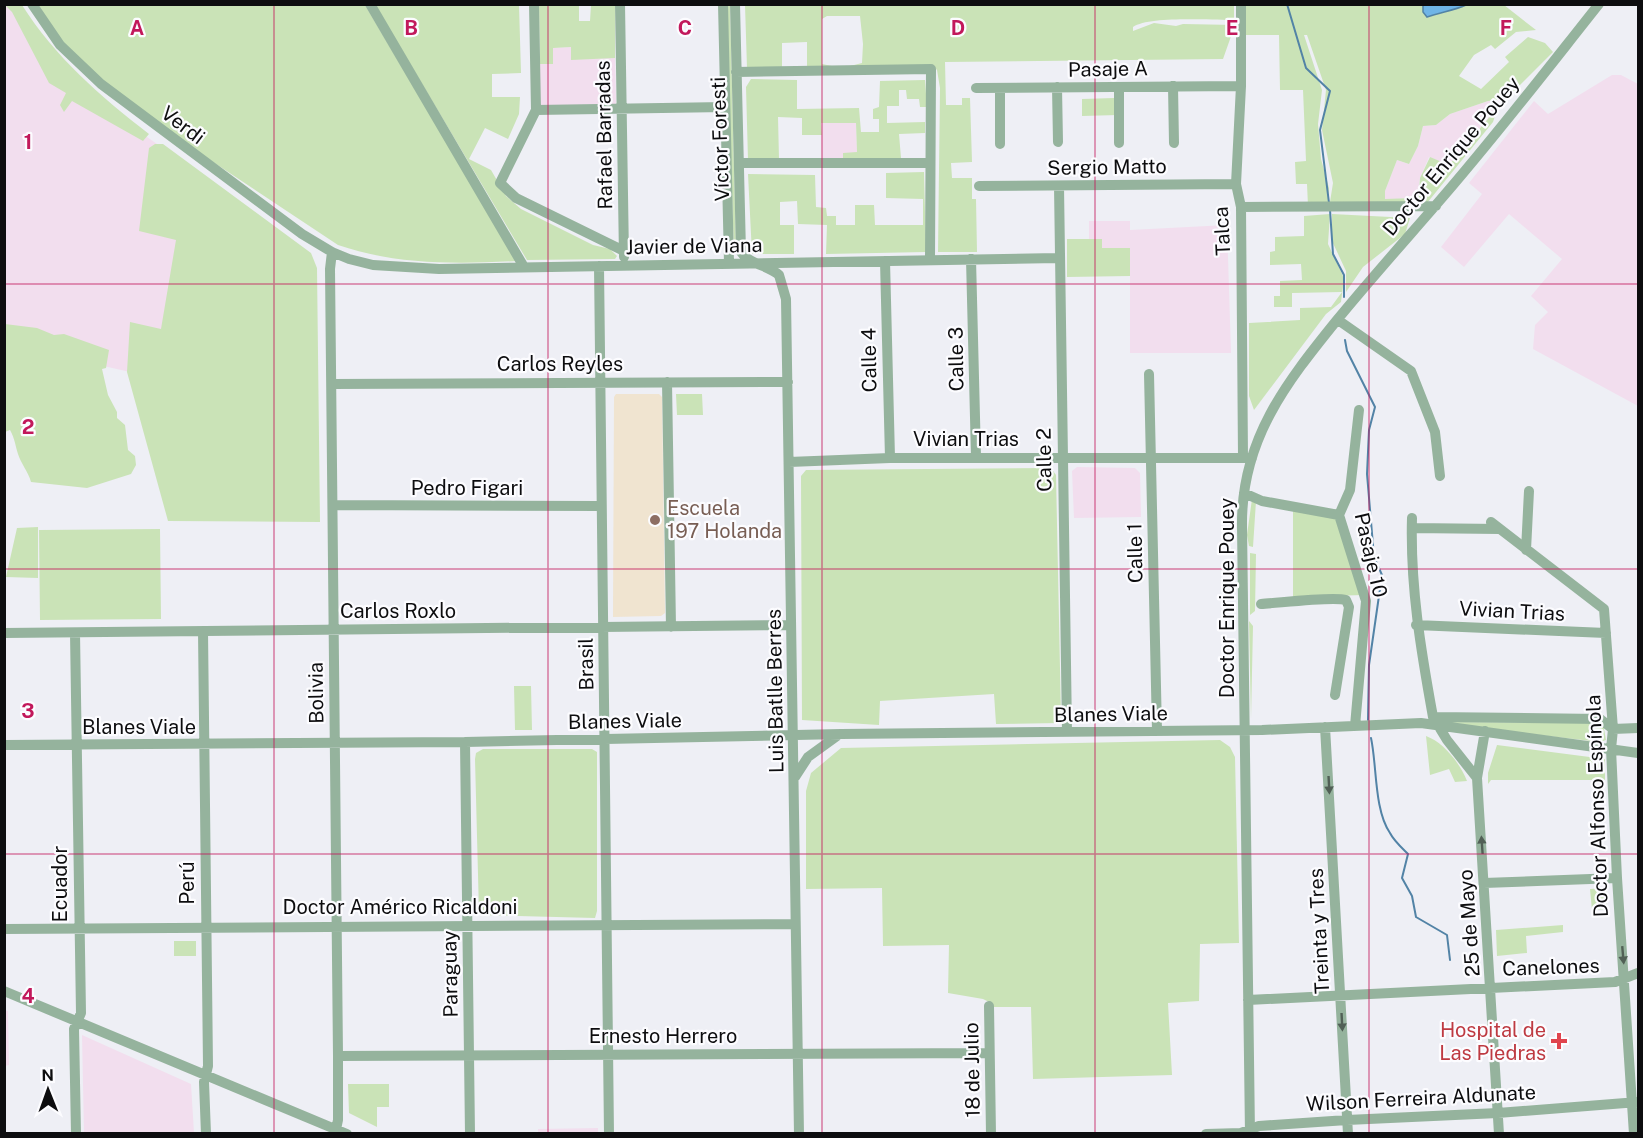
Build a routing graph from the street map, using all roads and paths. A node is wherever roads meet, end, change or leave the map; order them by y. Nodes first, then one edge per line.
1 (32, 4) edge
2 (370, 4) edge
3 (534, 4) edge
4 (620, 4) edge
5 (723, 4) edge
6 (735, 4) edge
7 (1241, 4) edge
8 (1598, 5) edge
9 (736, 72) junction
10 (1173, 86) junction
11 (1241, 86) junction
12 (1057, 87) junction
13 (1119, 87) junction
14 (976, 88) dead end
15 (1000, 88) junction
16 (725, 107) junction
17 (622, 109) junction
18 (536, 111) junction
19 (1058, 142) dead end
20 (1119, 143) dead end
21 (1174, 143) dead end
22 (1000, 144) dead end
23 (739, 163) junction
24 (929, 163) junction
25 (1236, 184) junction
26 (979, 186) dead end
27 (1059, 186) junction
28 (1436, 206) junction
29 (1241, 207) junction
30 (624, 251) junction
31 (332, 252) junction
32 (1058, 258) junction
33 (930, 259) junction
34 (971, 259) junction
35 (885, 261) junction
36 (729, 263) junction
37 (756, 263) junction
38 (599, 266) junction
39 (625, 266) junction
40 (524, 267) junction
41 (1338, 320) junction
42 (1149, 374) dead end
43 (600, 381) junction
44 (667, 382) junction
45 (788, 382) junction
46 (333, 384) junction
47 (1359, 410) dead end
48 (1150, 456) junction
49 (976, 457) junction
50 (1062, 457) junction
51 (1248, 457) junction
52 (890, 458) junction
53 (789, 462) junction
54 (1440, 476) dead end
55 (1529, 491) dead end
56 (1244, 493) junction
57 (333, 505) junction
58 (600, 506) junction
59 (1339, 514) junction
60 (1526, 550) junction
61 (1261, 604) dead end
62 (791, 625) junction
63 (1416, 625) junction
64 (671, 627) junction
65 (603, 628) junction
66 (333, 630) junction
67 (203, 631) junction
68 (4, 633) edge
69 (75, 633) junction
70 (1606, 633) junction
71 (1335, 695) dead end
72 (1435, 720) junction
73 (1355, 726) junction
74 (1325, 727) junction
75 (1638, 728) edge
76 (1613, 729) junction
77 (1245, 730) junction
78 (1156, 731) junction
79 (1485, 731) junction
80 (1067, 732) junction
81 (841, 734) junction
82 (794, 736) junction
83 (605, 739) junction
84 (335, 742) junction
85 (465, 742) junction
86 (205, 744) junction
87 (4, 745) edge
88 (78, 745) junction
89 (1611, 749) junction
90 (1638, 753) edge
91 (795, 777) junction
92 (1477, 778) junction
93 (1617, 878) junction
94 (1484, 883) junction
95 (467, 924) junction
96 (795, 924) junction
97 (205, 926) junction
98 (337, 926) junction
99 (606, 926) junction
100 (79, 928) junction
101 (4, 929) edge
102 (1638, 973) edge
103 (1624, 978) junction
104 (1491, 987) junction
105 (4, 991) edge
106 (1341, 995) junction
107 (1248, 1000) junction
108 (989, 1006) dead end
109 (78, 1021) junction
110 (608, 1053) junction
111 (798, 1053) junction
112 (989, 1053) junction
113 (338, 1056) junction
114 (470, 1056) junction
115 (206, 1075) junction
116 (1635, 1102) edge
117 (1498, 1113) junction
118 (1347, 1120) junction
119 (336, 1131) edge
120 (1250, 1132) edge
121 (76, 1134) edge
122 (206, 1134) edge
123 (347, 1134) edge
124 (470, 1134) edge
125 (609, 1134) edge
126 (799, 1134) edge
127 (992, 1134) edge
128 (1206, 1134) edge
129 (1348, 1134) edge
130 (1499, 1134) edge
131 (1634, 1134) edge

1 - 31 street, Verdi
2 - 40 street
3 - 18 street
4 - 17 street, Rafael Barradas
5 - 16 street, Víctor Foresti
6 - 9 street, Víctor Foresti
7 - 11 street, Talca
8 - 28 street, Doctor Enrique Pouey
9 - 23 street, Víctor Foresti
9 - 24 street
10 - 11 street, Pasaje A
10 - 13 street, Pasaje A
10 - 21 street
11 - 25 street, Talca
12 - 13 street, Pasaje A
12 - 15 street, Pasaje A
12 - 19 street
13 - 20 street
14 - 15 street, Pasaje A
15 - 22 street
16 - 17 street
16 - 36 street, Víctor Foresti
17 - 18 street
17 - 30 street, Rafael Barradas
18 - 30 street
23 - 24 street
23 - 37 street, Víctor Foresti
24 - 33 street
25 - 27 street, Sergio Matto
25 - 29 street, Talca
26 - 27 street, Sergio Matto
27 - 32 street, Calle 2
28 - 29 street
28 - 41 street, Doctor Enrique Pouey
29 - 51 street, Talca
30 - 39 street, Rafael Barradas
31 - 40 street, Javier de Viana
31 - 46 street, Bolivia
32 - 34 street, Javier de Viana
32 - 50 street, Calle 2
33 - 34 street, Javier de Viana
33 - 35 street, Javier de Viana
34 - 49 street, Calle 3
35 - 37 street, Javier de Viana
35 - 52 street, Calle 4
36 - 37 street, Javier de Viana
36 - 39 street, Javier de Viana
37 - 45 street, Luis Batlle Berres
38 - 39 street, Javier de Viana
38 - 40 street, Javier de Viana
38 - 43 street, Brasil
41 - 51 street, Doctor Enrique Pouey
41 - 54 street
42 - 48 street, Calle 1
43 - 44 street, Carlos Reyles
43 - 46 street, Carlos Reyles
43 - 58 street, Brasil
44 - 45 street, Carlos Reyles
44 - 64 street
45 - 53 street, Luis Batlle Berres
46 - 57 street, Bolivia
47 - 59 street, Pasaje 10
48 - 50 street, Vivian Trias
48 - 51 street, Vivian Trias
48 - 78 street, Calle 1
49 - 50 street, Vivian Trias
49 - 52 street, Vivian Trias
50 - 80 street, Calle 2
51 - 56 street, Doctor Enrique Pouey
52 - 53 street, Vivian Trias
53 - 62 street, Luis Batlle Berres
55 - 60 street
56 - 59 street
56 - 77 street, Doctor Enrique Pouey
57 - 58 street, Pedro Figari
57 - 66 street, Bolivia
58 - 65 street, Brasil
59 - 73 street, Pasaje 10
60 - 63 street, Doctor Alfonso Espínola
60 - 70 street, Doctor Alfonso Espínola
61 - 71 street
62 - 64 street, Carlos Roxlo
62 - 82 street, Luis Batlle Berres
63 - 70 street, Vivian Trias
63 - 72 street
64 - 65 street, Carlos Roxlo
65 - 66 street, Carlos Roxlo
65 - 83 street, Brasil
66 - 67 street, Carlos Roxlo
66 - 84 street, Bolivia
67 - 69 street, Carlos Roxlo
67 - 86 street, Perú
68 - 69 street, Carlos Roxlo
69 - 88 street, Ecuador
70 - 76 street, Doctor Alfonso Espínola
72 - 73 street, Blanes Viale
72 - 76 street
72 - 79 street
72 - 92 street
73 - 74 street, Blanes Viale
74 - 77 street, Blanes Viale
74 -> 106 street, Treinta y Tres
75 - 76 street
76 - 89 street, Doctor Alfonso Espínola
77 - 78 street, Blanes Viale
77 - 107 street, Doctor Enrique Pouey
78 - 80 street, Blanes Viale
79 - 89 street
79 - 92 street, 25 de Mayo
80 - 81 street, Blanes Viale
81 - 82 street, Blanes Viale
81 - 91 street
82 - 83 street, Blanes Viale
82 - 91 street, Luis Batlle Berres
83 - 85 street, Blanes Viale
83 - 99 street, Brasil
84 - 85 street, Blanes Viale
84 - 86 street, Blanes Viale
84 - 98 street, Bolivia
85 - 95 street, Paraguay
86 - 88 street, Blanes Viale
86 - 97 street, Perú
87 - 88 street, Blanes Viale
88 - 100 street, Ecuador
89 - 90 street
89 - 93 street, Doctor Alfonso Espínola
91 - 96 street, Luis Batlle Berres
94 -> 92 street, 25 de Mayo
93 - 94 street
93 -> 103 street, Doctor Alfonso Espínola
94 - 104 street, 25 de Mayo
95 - 98 street, Doctor Américo Ricaldoni
95 - 99 street, Doctor Américo Ricaldoni
95 - 114 street, Paraguay
96 - 99 street, Doctor Américo Ricaldoni
96 - 111 street, Luis Batlle Berres
97 - 98 street, Doctor Américo Ricaldoni
97 - 100 street, Doctor Américo Ricaldoni
97 - 115 street, Perú
98 - 113 street, Bolivia
99 - 110 street, Brasil
100 - 101 street, Doctor Américo Ricaldoni
100 - 109 street, Ecuador
102 - 103 street, Canelones
103 - 104 street, Canelones
103 - 116 street, Doctor Alfonso Espínola
104 - 106 street, Canelones
104 - 117 street, 25 de Mayo
105 - 109 street
106 - 107 street, Canelones
106 -> 118 street, Treinta y Tres
107 - 120 street, Doctor Enrique Pouey
108 - 112 street, 18 de Julio
109 - 115 street
109 - 121 street, Ecuador
110 - 111 street, Ernesto Herrero
110 - 114 street, Ernesto Herrero
110 - 125 street, Brasil
111 - 112 street, Ernesto Herrero
111 - 126 street, Luis Batlle Berres
112 - 127 street, 18 de Julio
113 - 114 street, Ernesto Herrero
113 - 119 street, Bolivia
114 - 124 street, Paraguay
115 - 119 street
115 - 122 street, Perú
116 - 117 street, Wilson Ferreira Aldunate
116 - 131 street, Doctor Alfonso Espínola
117 - 118 street, Wilson Ferreira Aldunate
117 - 130 street, 25 de Mayo
118 - 120 street, Wilson Ferreira Aldunate
118 - 129 street, Treinta y Tres
119 - 123 street
120 - 128 street, Wilson Ferreira Aldunate

